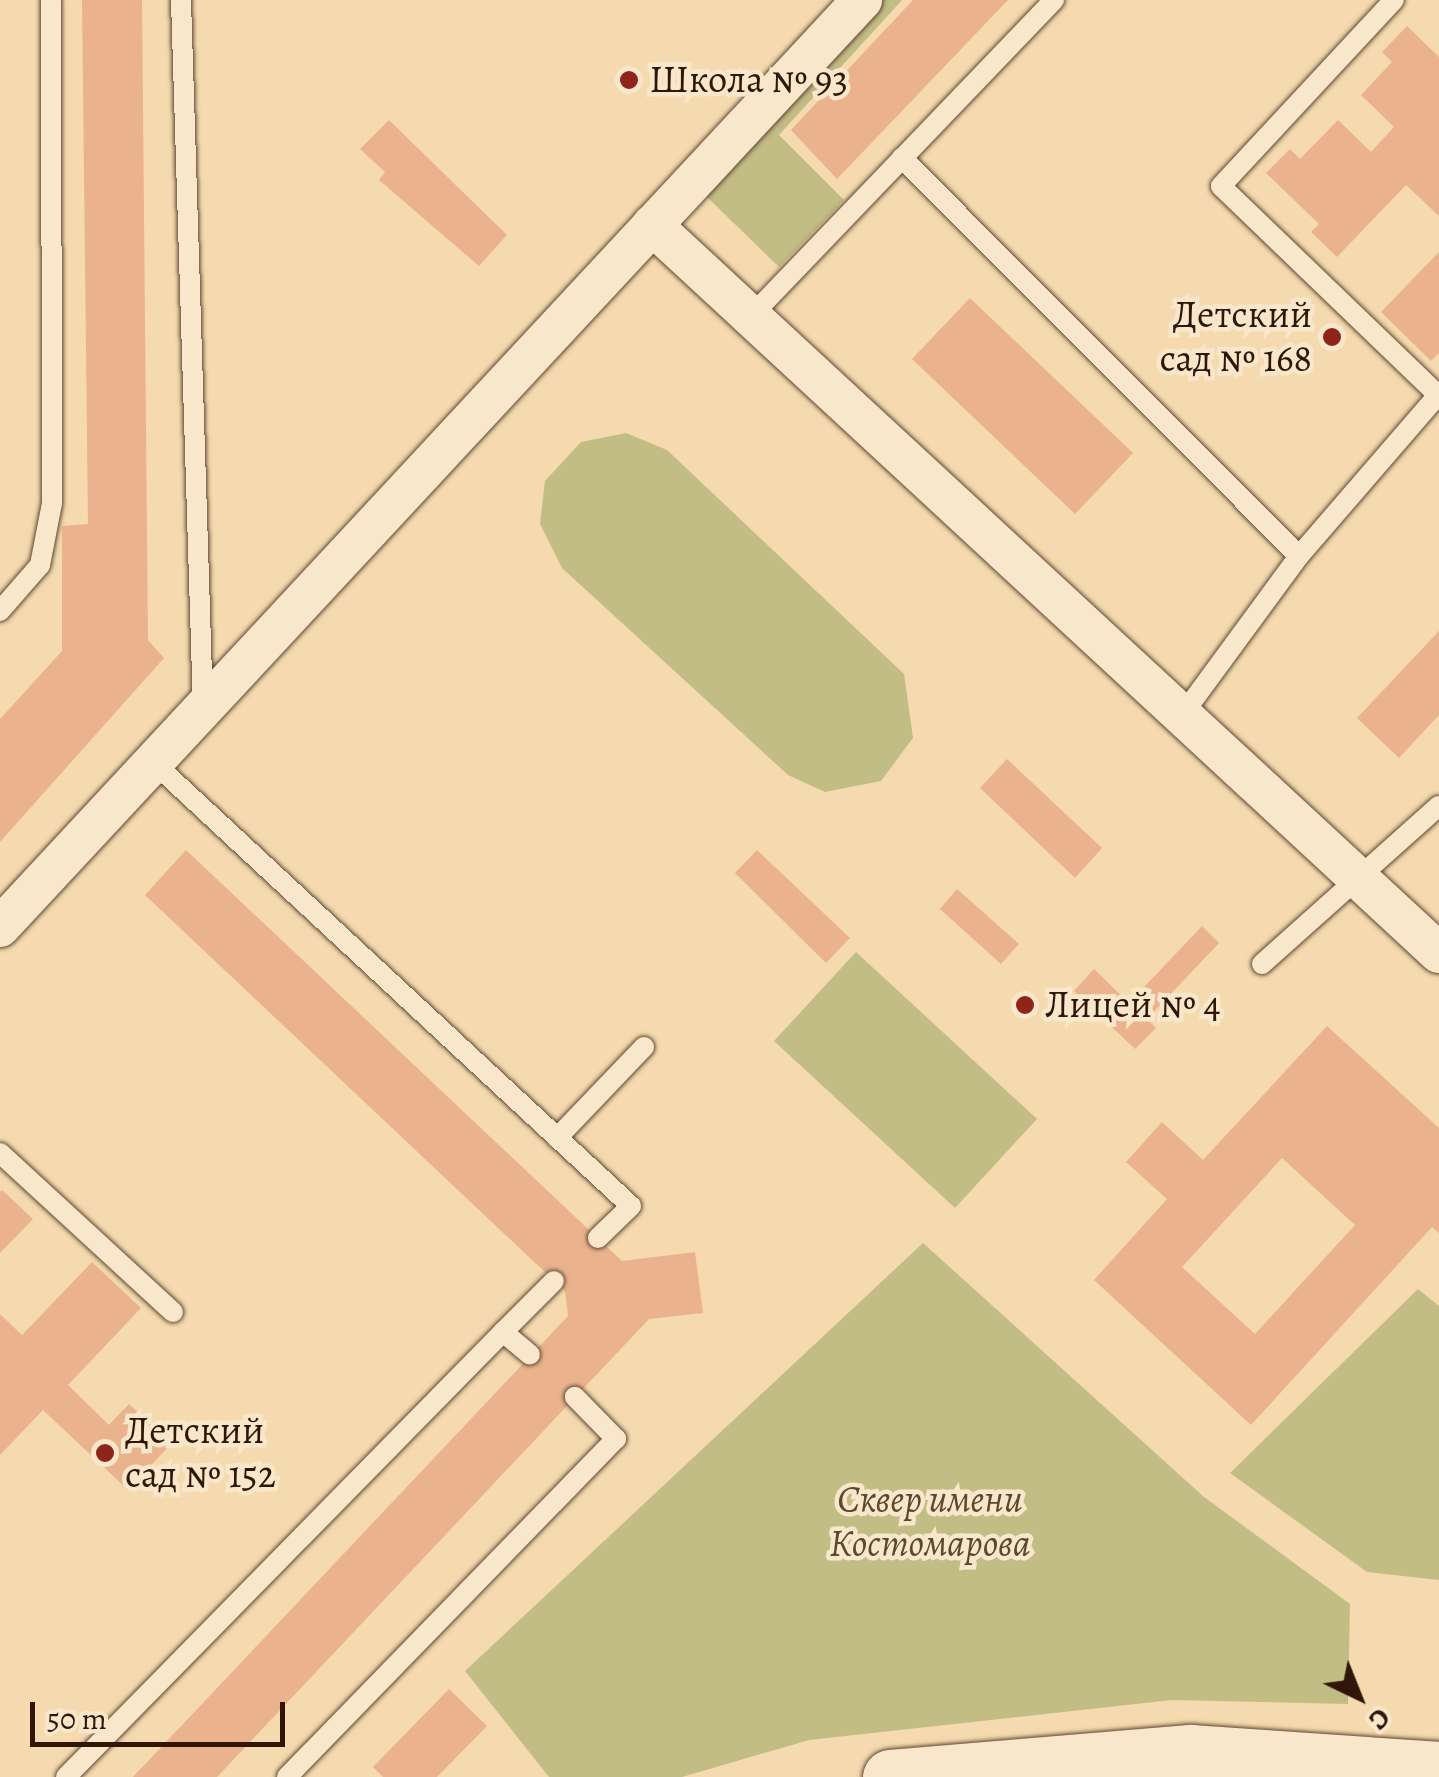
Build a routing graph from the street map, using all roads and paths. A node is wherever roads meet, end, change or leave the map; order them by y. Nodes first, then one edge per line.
1 (51, 0) edge
2 (182, 0) edge
3 (862, 0) edge
4 (1054, 0) edge
5 (1394, 0) edge
6 (902, 158) junction
7 (652, 225) junction
8 (751, 316) junction
9 (1299, 556) junction
10 (0, 612) edge
11 (204, 708) junction
12 (1182, 715) junction
13 (154, 762) junction
14 (1439, 806) edge
15 (1362, 882) junction
16 (0, 927) edge
17 (1439, 953) edge
18 (1262, 964) dead end
19 (644, 1047) dead end
20 (557, 1138) junction
21 (0, 1153) edge
22 (598, 1238) dead end
23 (554, 1281) dead end
24 (173, 1312) dead end
25 (503, 1332) junction
26 (530, 1355) dead end
27 (575, 1397) dead end
28 (1439, 1768) edge
29 (66, 1777) edge
30 (287, 1777) edge
31 (890, 1777) edge

1 - 10 lane
2 - 11 lane
3 - 7 street
4 - 6 lane
5 - 9 lane
6 - 8 lane
6 - 9 lane
7 - 8 street
7 - 11 street
8 - 12 street
9 - 12 lane
11 - 13 street
12 - 15 street
13 - 16 street
13 - 20 lane
14 - 15 lane
15 - 17 street
15 - 18 lane
19 - 20 lane
20 - 22 lane
21 - 24 lane
23 - 25 lane
25 - 26 lane
25 - 29 lane
27 - 30 lane
28 - 31 main road

